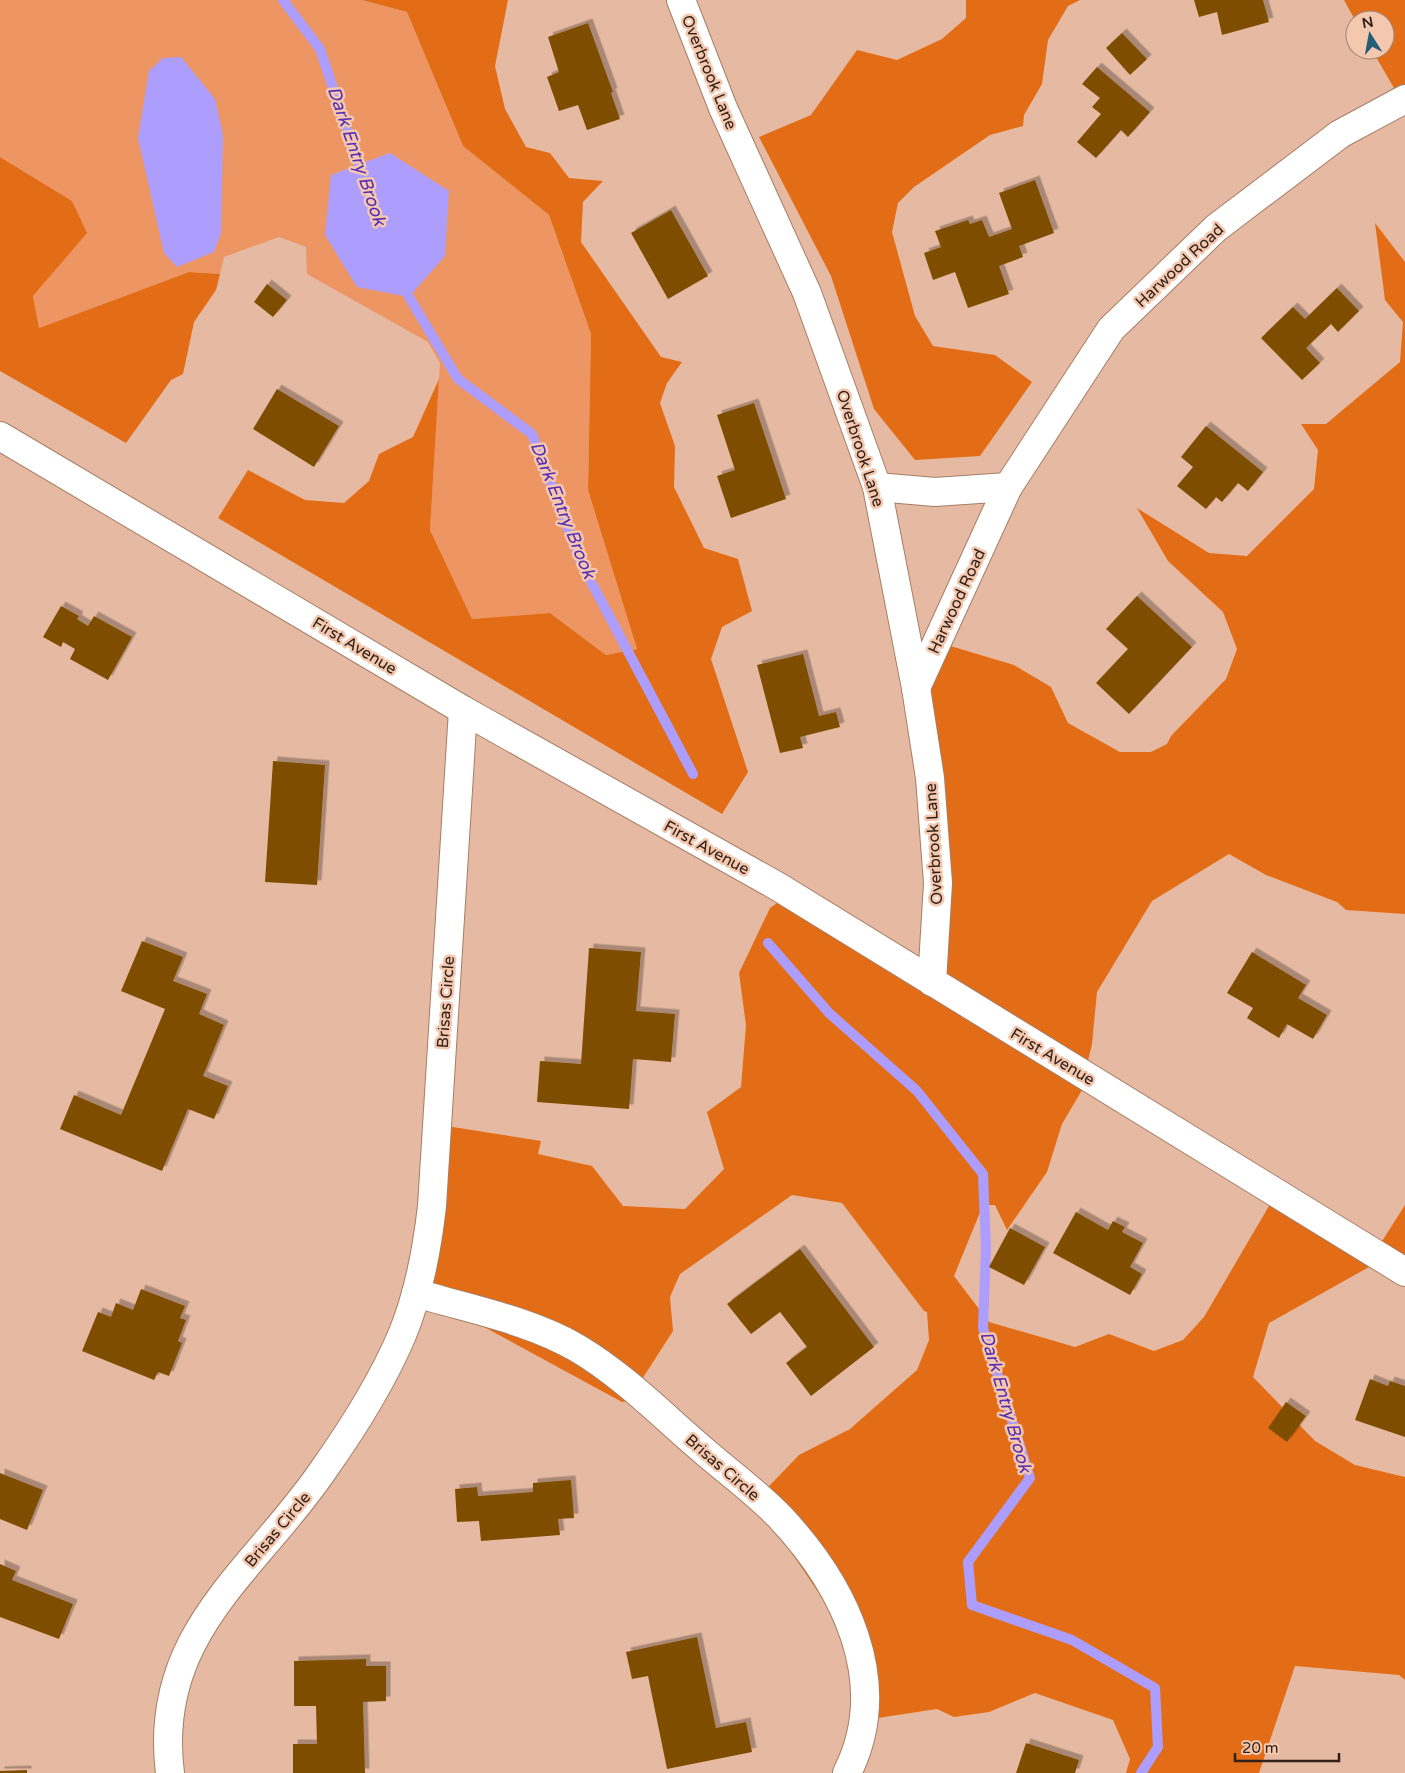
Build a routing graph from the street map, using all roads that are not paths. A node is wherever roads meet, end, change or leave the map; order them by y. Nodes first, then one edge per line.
1 (681, 0) edge
2 (1405, 99) edge
3 (0, 436) edge
4 (877, 487) junction
5 (1008, 487) junction
6 (916, 688) junction
7 (463, 710) junction
8 (932, 982) junction
9 (1405, 1272) edge
10 (416, 1293) junction
11 (170, 1773) edge
12 (847, 1773) edge

1 - 4 street, Overbrook Lane
2 - 5 street, Harwood Road
3 - 7 street, First Avenue
4 - 5 street
4 - 6 street, Overbrook Lane
5 - 6 street, Harwood Road
6 - 8 street, Overbrook Lane
7 - 8 street, First Avenue
7 - 10 street, Brisas Circle
8 - 9 street, First Avenue
10 - 11 street, Brisas Circle
10 - 12 street, Brisas Circle

